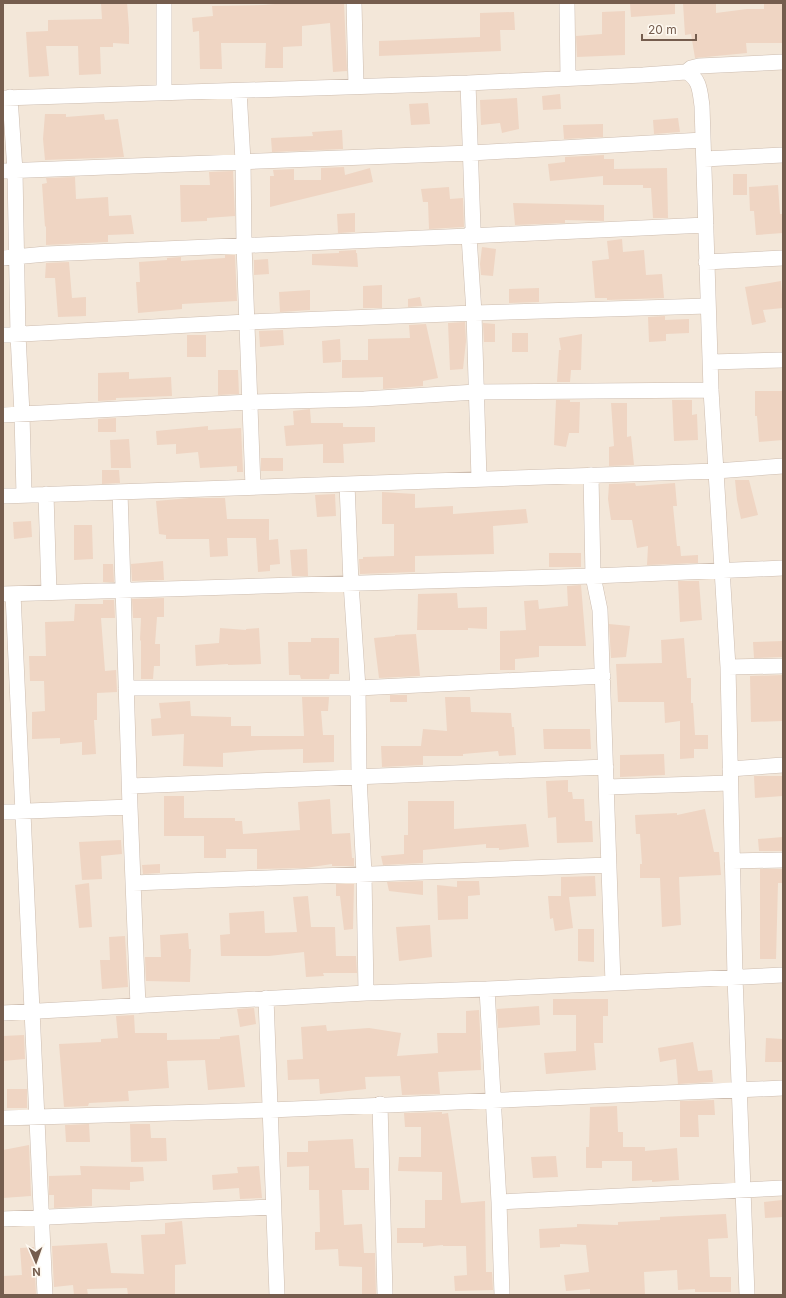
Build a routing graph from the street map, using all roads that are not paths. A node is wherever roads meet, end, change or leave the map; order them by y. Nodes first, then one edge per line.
1 (164, 3) edge
2 (354, 3) edge
3 (567, 3) edge
4 (783, 62) edge
5 (686, 72) junction
6 (568, 78) junction
7 (468, 83) junction
8 (356, 87) junction
9 (239, 91) junction
10 (164, 92) junction
11 (6, 97) edge
12 (703, 140) junction
13 (471, 153) junction
14 (783, 156) edge
15 (704, 159) junction
16 (243, 161) junction
17 (9, 171) edge
18 (706, 225) junction
19 (469, 236) junction
20 (244, 245) junction
21 (10, 258) edge
22 (783, 258) edge
23 (706, 262) junction
24 (708, 306) junction
25 (474, 313) junction
26 (247, 322) junction
27 (18, 335) junction
28 (3, 336) edge
29 (783, 360) edge
30 (711, 362) junction
31 (711, 390) junction
32 (476, 392) junction
33 (250, 402) junction
34 (22, 414) junction
35 (3, 415) edge
36 (783, 466) edge
37 (716, 471) junction
38 (591, 475) junction
39 (478, 479) junction
40 (348, 484) junction
41 (253, 487) junction
42 (120, 492) junction
43 (46, 494) junction
44 (24, 495) junction
45 (3, 496) edge
46 (783, 568) edge
47 (723, 571) junction
48 (593, 576) junction
49 (351, 583) junction
50 (124, 590) junction
51 (49, 593) junction
52 (8, 594) edge
53 (783, 666) edge
54 (728, 667) junction
55 (603, 676) junction
56 (126, 688) junction
57 (358, 688) junction
58 (783, 766) edge
59 (606, 767) junction
60 (730, 776) junction
61 (359, 777) junction
62 (130, 786) junction
63 (607, 787) junction
64 (130, 807) junction
65 (22, 811) junction
66 (3, 812) edge
67 (783, 860) edge
68 (732, 862) junction
69 (609, 865) junction
70 (364, 874) junction
71 (133, 883) junction
72 (783, 975) edge
73 (735, 977) junction
74 (613, 983) junction
75 (487, 989) junction
76 (366, 993) junction
77 (266, 998) junction
78 (138, 1006) junction
79 (32, 1011) junction
80 (3, 1013) edge
81 (783, 1088) edge
82 (740, 1090) junction
83 (492, 1100) junction
84 (380, 1104) junction
85 (270, 1110) junction
86 (37, 1117) junction
87 (3, 1118) edge
88 (783, 1188) edge
89 (744, 1190) junction
90 (498, 1202) junction
91 (273, 1207) junction
92 (41, 1218) junction
93 (3, 1219) edge
94 (45, 1295) edge
95 (277, 1295) edge
96 (385, 1295) edge
97 (502, 1295) edge
98 (747, 1295) edge

1 - 10 street
2 - 8 street
3 - 6 street
4 - 5 street
5 - 6 street
5 - 12 street
6 - 7 street
7 - 8 street
7 - 13 street
8 - 9 street
9 - 10 street
9 - 16 street
10 - 11 street
11 - 17 street
12 - 13 street
12 - 15 street
13 - 16 street
13 - 19 street
14 - 15 street
15 - 18 street
16 - 17 street
16 - 20 street
17 - 21 street
18 - 19 street
18 - 23 street
19 - 20 street
19 - 25 street
20 - 21 street
20 - 26 street
21 - 27 street
22 - 23 street
23 - 24 street
24 - 25 street
24 - 30 street
25 - 26 street
25 - 32 street
26 - 27 street
26 - 33 street
27 - 28 street
27 - 34 street
29 - 30 street
30 - 31 street
31 - 32 street
31 - 37 street
32 - 33 street
32 - 39 street
33 - 34 street
33 - 41 street
34 - 35 street
34 - 44 street
36 - 37 street
37 - 38 street
37 - 47 street
38 - 39 street
38 - 48 street
39 - 40 street
40 - 41 street
40 - 49 street
41 - 42 street
42 - 43 street
42 - 50 street
43 - 44 street
43 - 51 street
44 - 45 street
46 - 47 street
47 - 48 street
47 - 54 street
48 - 49 street
48 - 55 street
49 - 50 street
49 - 57 street
50 - 51 street
50 - 56 street
51 - 52 street
52 - 65 street
53 - 54 street
54 - 60 street
55 - 57 street
55 - 59 street
56 - 57 street
56 - 62 street
57 - 61 street
58 - 60 street
59 - 61 street
59 - 63 street
60 - 63 street
60 - 68 street
61 - 62 street
61 - 70 street
62 - 64 street
63 - 69 street
64 - 65 street
64 - 71 street
65 - 66 street
65 - 79 street
67 - 68 street
68 - 73 street
69 - 70 street
69 - 74 street
70 - 71 street
70 - 76 street
71 - 78 street
72 - 73 street
73 - 74 street
73 - 82 street
74 - 75 street
75 - 76 street
75 - 83 street
76 - 77 street
77 - 78 street
77 - 85 street
78 - 79 street
79 - 80 street
79 - 86 street
81 - 82 street
82 - 83 street
82 - 89 street
83 - 84 street
83 - 90 street
84 - 85 street
84 - 96 street
85 - 86 street
85 - 91 street
86 - 87 street
86 - 92 street
88 - 89 street
89 - 90 street
89 - 98 street
90 - 97 street
91 - 92 street
91 - 95 street
92 - 93 street
92 - 94 street

